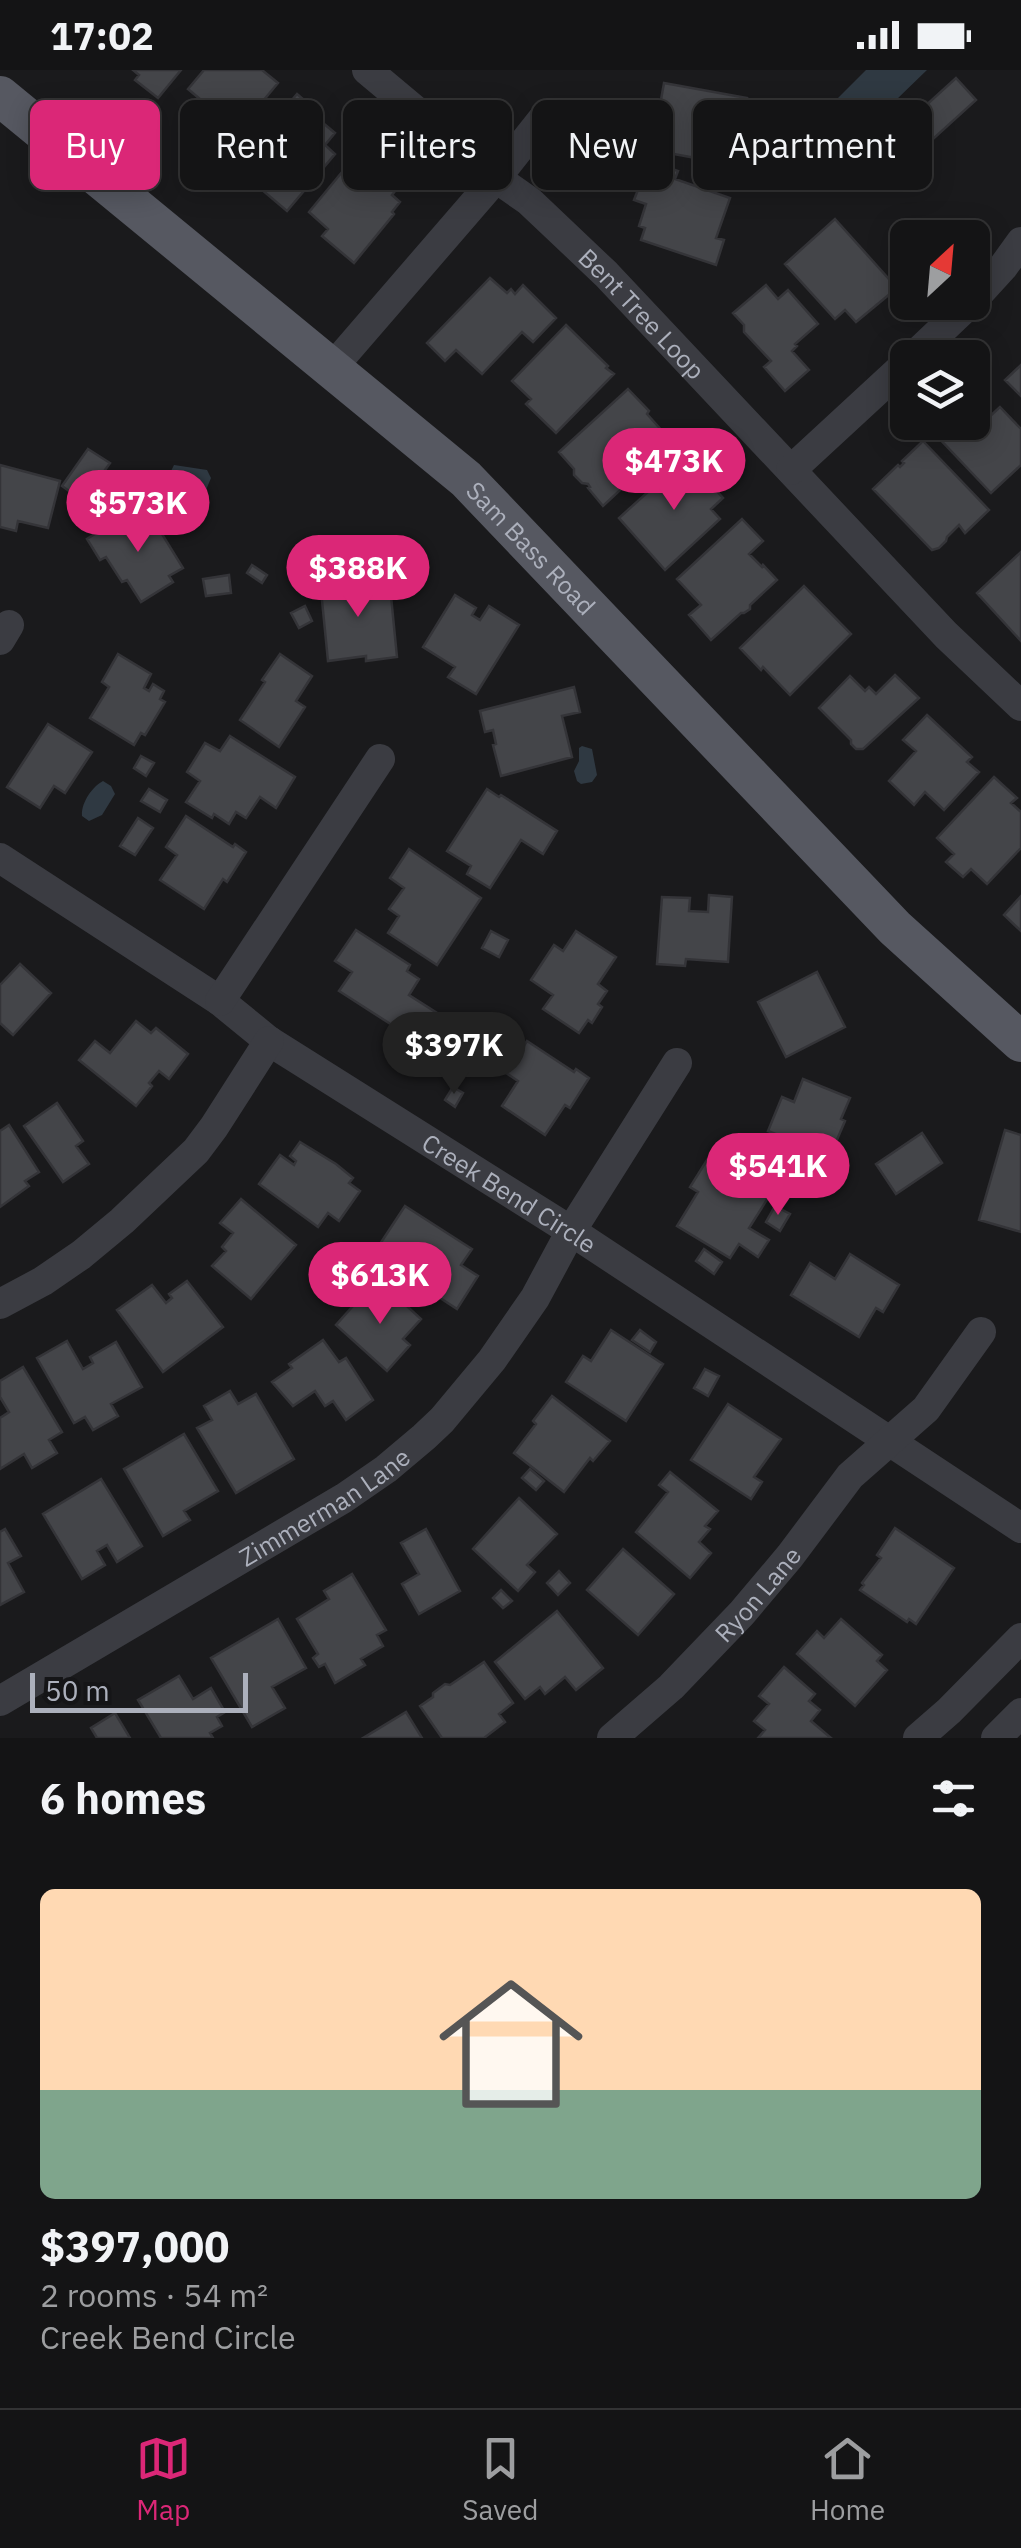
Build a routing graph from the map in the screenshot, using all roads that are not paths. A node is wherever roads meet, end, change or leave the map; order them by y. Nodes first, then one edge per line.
1 (367, 70) edge
2 (0, 96) edge
3 (403, 100) edge
4 (532, 133) edge
5 (512, 158) edge
6 (512, 189) edge
7 (486, 190) edge
8 (1021, 242) edge
9 (990, 282) edge
10 (953, 320) edge
11 (931, 340) edge
12 (331, 369) junction
13 (890, 378) edge
14 (791, 470) junction
15 (1021, 706) edge
16 (380, 759) dead end
17 (0, 858) edge
18 (220, 1002) junction
19 (269, 1041) junction
20 (1021, 1042) edge
21 (677, 1063) dead end
22 (572, 1231) junction
23 (0, 1304) edge
24 (982, 1332) dead end
25 (890, 1441) junction
26 (1021, 1528) edge
27 (1021, 1638) edge
28 (0, 1701) edge
29 (1021, 1713) edge
30 (612, 1738) edge
31 (918, 1738) edge
32 (996, 1738) edge

1 - 3 street, Bent Tree Loop
2 - 12 main road, Sam Bass Road
4 - 5 street
6 - 14 street, Bent Tree Loop
7 - 12 street
8 - 9 street
10 - 11 street
12 - 20 main road, Sam Bass Road
13 - 14 street
14 - 15 street, Bent Tree Loop
16 - 18 street
17 - 18 street, Creek Bend Circle
18 - 19 street, Creek Bend Circle
19 - 22 street, Creek Bend Circle
19 - 23 street
21 - 22 street, Zimmerman Lane
22 - 25 street, Creek Bend Circle
22 - 28 street, Zimmerman Lane
24 - 25 street, Ryon Lane
25 - 26 street, Creek Bend Circle
25 - 30 street, Ryon Lane
27 - 31 street
29 - 32 street

